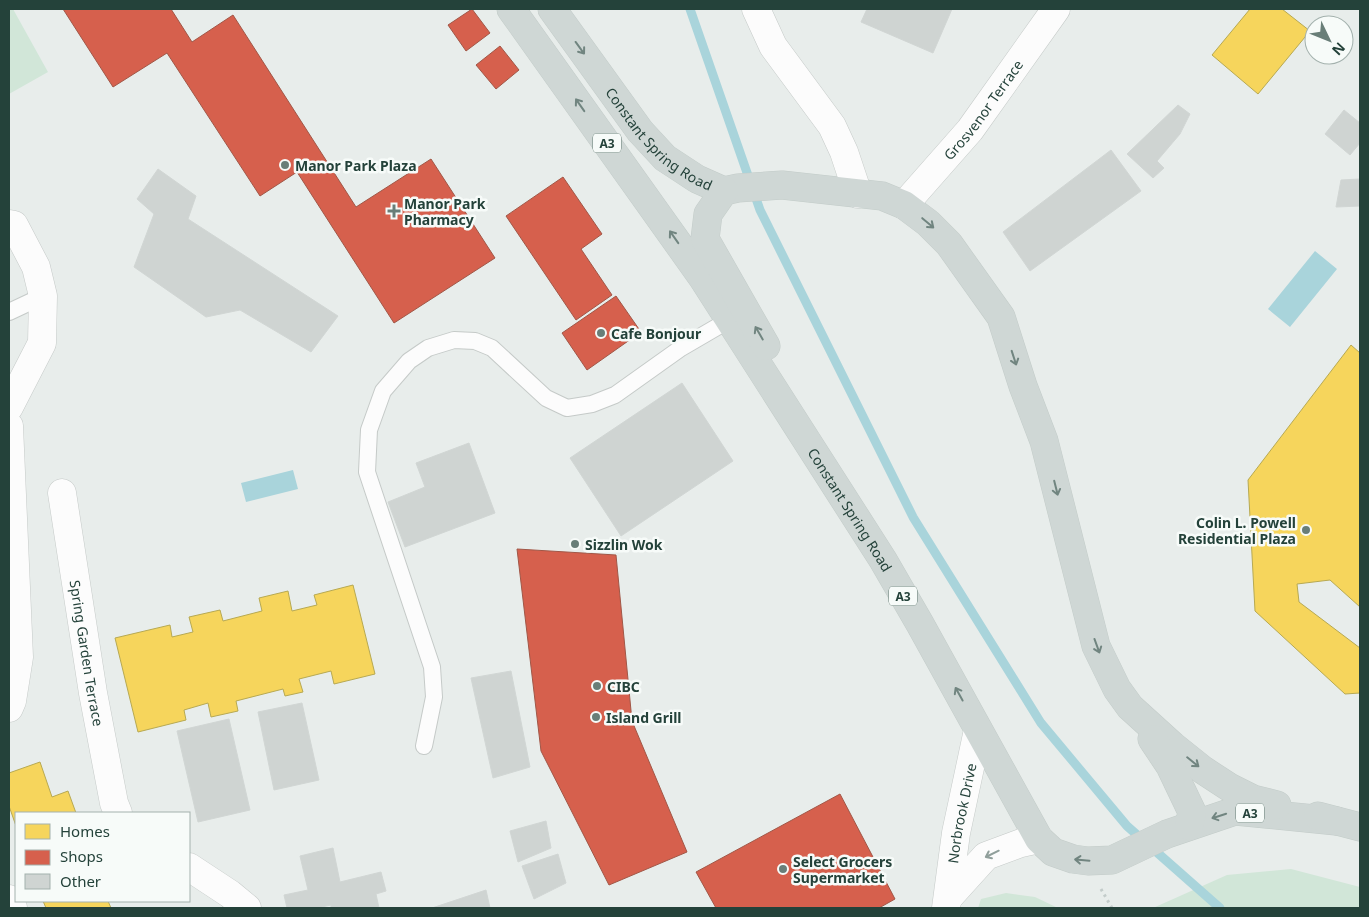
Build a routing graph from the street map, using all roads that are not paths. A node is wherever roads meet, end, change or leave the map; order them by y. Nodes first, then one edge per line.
1 (512, 9) edge
2 (552, 9) edge
3 (756, 9) edge
4 (1056, 9) edge
5 (731, 189) junction
6 (858, 194) junction
7 (904, 205) junction
8 (9, 224) edge
9 (43, 296) junction
10 (9, 312) edge
11 (729, 320) junction
12 (9, 408) edge
13 (9, 426) edge
14 (62, 493) dead end
15 (882, 560) junction
16 (1130, 707) junction
17 (9, 708) edge
18 (978, 730) junction
19 (424, 746) dead end
20 (118, 812) edge
21 (1348, 824) edge
22 (1178, 830) junction
23 (1039, 839) junction
24 (190, 868) edge
25 (9, 899) edge
26 (947, 903) edge
27 (13, 908) edge
28 (247, 908) edge

11 -> 1 main road, Constant Spring Road / A3
2 -> 5 main road, Constant Spring Road / A3
3 - 6 street
4 - 7 street, Grosvenor Terrace
5 - 6 main road, Constant Spring Road / A3
15 -> 5 main road
6 - 7 main road, Constant Spring Road / A3
7 -> 16 main road, Constant Spring Road / A3
8 - 9 street
9 - 10 lane
9 - 12 street
11 - 15 main road, Constant Spring Road / A3
11 - 19 lane
13 - 17 street
14 - 20 street, Spring Garden Terrace
18 -> 15 main road, Constant Spring Road / A3
16 -> 21 main road, Constant Spring Road / A3
16 - 22 main road
18 - 23 main road, Constant Spring Road / A3
18 - 26 street, Norbrook Drive
21 -> 22 main road, Constant Spring Road / A3
22 -> 23 main road, Constant Spring Road / A3
23 -> 26 street, Norbrook Drive
24 - 28 street
25 - 27 street

